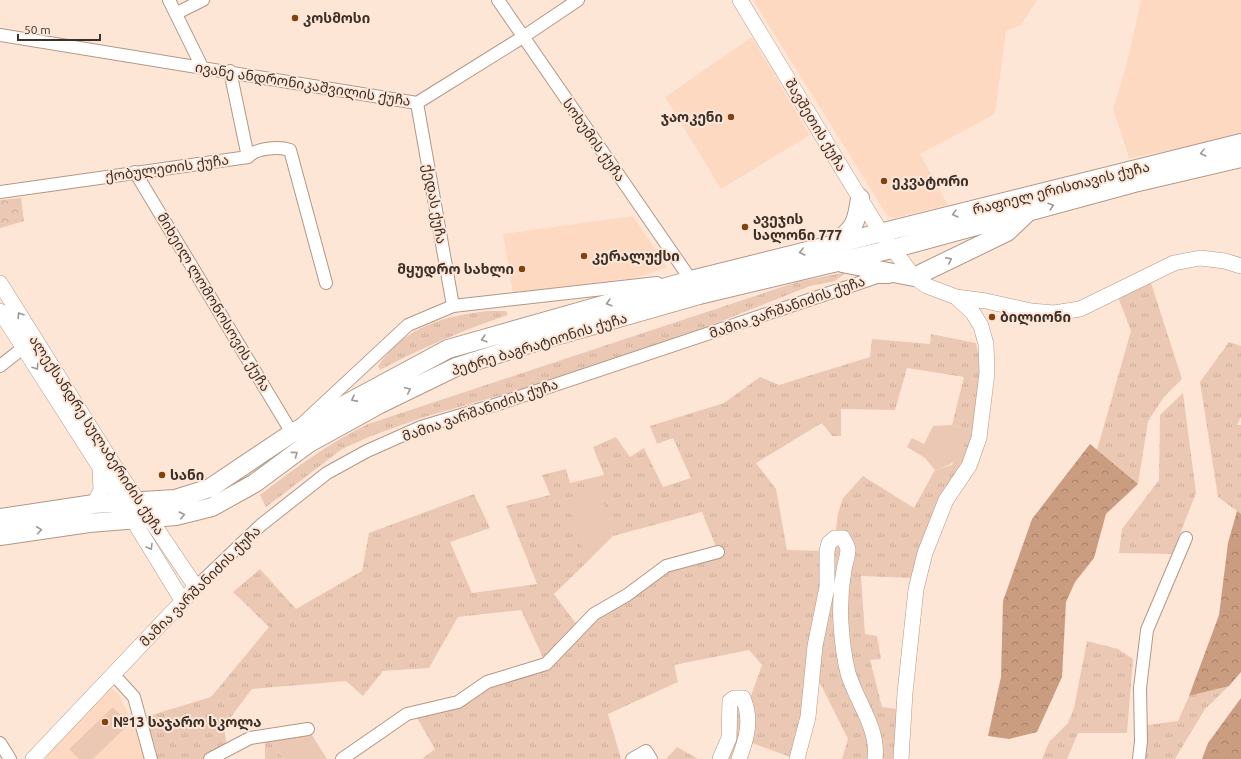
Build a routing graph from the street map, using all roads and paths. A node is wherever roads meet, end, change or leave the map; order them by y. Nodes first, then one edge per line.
1 (169, 0) edge
2 (203, 0) edge
3 (498, 0) edge
4 (578, 0) edge
5 (740, 0) edge
6 (177, 13) junction
7 (0, 35) edge
8 (524, 37) junction
9 (202, 67) junction
10 (230, 71) junction
11 (417, 103) junction
12 (1241, 143) edge
13 (248, 157) junction
14 (1241, 158) edge
15 (135, 172) junction
16 (0, 192) edge
17 (860, 198) junction
18 (1027, 212) junction
19 (881, 233) junction
20 (892, 249) junction
21 (832, 253) junction
22 (1241, 266) edge
23 (914, 277) junction
24 (690, 280) junction
25 (0, 283) edge
26 (326, 283) dead end
27 (956, 297) junction
28 (453, 306) junction
29 (0, 311) edge
30 (23, 348) junction
31 (0, 366) edge
32 (292, 433) junction
33 (100, 468) junction
34 (130, 501) junction
35 (94, 504) junction
36 (0, 518) edge
37 (141, 518) junction
38 (0, 536) edge
39 (1186, 538) dead end
40 (718, 552) dead end
41 (196, 587) junction
42 (182, 600) junction
43 (113, 674) junction
44 (308, 729) dead end
45 (0, 743) edge
46 (10, 759) edge
47 (33, 759) edge
48 (151, 759) edge
49 (210, 759) edge
50 (342, 759) edge
51 (632, 759) edge
52 (651, 759) edge
53 (720, 759) edge
54 (739, 759) edge
55 (797, 759) edge
56 (875, 759) edge
57 (901, 759) edge
58 (1139, 759) edge

1 - 6 street
2 - 6 street
3 - 8 street, სოხუმის ქუჩა
4 - 8 street, ივანე ანდრონიკაშვილის ქუჩა
5 - 17 street, შავშეთის ქუჩა
6 - 9 street
7 - 9 street, ივანე ანდრონიკაშვილის ქუჩა
8 - 11 street, ივანე ანდრონიკაშვილის ქუჩა
8 - 24 street, სოხუმის ქუჩა
9 - 10 street, ივანე ანდრონიკაშვილის ქუჩა
10 - 11 street, ივანე ანდრონიკაშვილის ქუჩა
10 - 13 street, ქობულეთის ქუჩა
11 - 28 street, ქედას ქუჩა
12 -> 19 main road, რაფიელ ერისთავის ქუჩა
13 - 15 street, ქობულეთის ქუჩა
13 - 26 street
18 -> 14 main road, რაფიელ ერისთავის ქუჩა
15 - 16 street, ქობულეთის ქუჩა
15 - 32 street, მიხეილ ლომონოსოვის ქუჩა
17 - 19 street, შავშეთის ქუჩა
17 - 21 main road
18 - 20 main road, რაფიელ ერისთავის ქუჩა
23 -> 18 main road
19 - 20 street, შავშეთის ქუჩა
19 - 21 main road, პეტრე ბაგრატიონის ქუჩა
20 - 21 main road, პეტრე ბაგრატიონის ქუჩა
20 - 23 street, შავშეთის ქუჩა
21 - 23 main road
21 -> 24 main road, პეტრე ბაგრატიონის ქუჩა
37 -> 21 main road, პეტრე ბაგრატიონის ქუჩა
22 - 27 street
23 - 27 street
23 - 41 street, მამია ვარშანიძის ქუჩა
24 - 28 street, პეტრე ბაგრატიონის ქუჩა
24 -> 32 main road, პეტრე ბაგრატიონის ქუჩა
34 -> 25 street, ალექსანდრე სულაბერიძის ქუჩა
27 - 57 street
28 - 32 street, პეტრე ბაგრატიონის ქუჩა
29 - 30 street, ალექსანდრე სულაბერიძის ქუჩა
30 - 31 street
30 -> 33 street, ალექსანდრე სულაბერიძის ქუჩა
32 - 34 main road, პეტრე ბაგრატიონის ქუჩა
33 - 34 street, ალექსანდრე სულაბერიძის ქუჩა
33 - 35 street
34 - 35 main road, პეტრე ბაგრატიონის ქუჩა
34 - 37 street, ალექსანდრე სულაბერიძის ქუჩა
35 - 36 main road, პეტრე ბაგრატიონის ქუჩა
38 -> 37 main road, პეტრე ბაგრატიონის ქუჩა
37 - 41 street, ალექსანდრე სულაბერიძის ქუჩა
37 -> 42 street, ალექსანდრე სულაბერიძის ქუჩა
39 - 58 street
40 - 50 street
41 - 42 street, მამია ვარშანიძის ქუჩა
42 - 43 street, მამია ვარშანიძის ქუჩა
43 - 47 street, მამია ვარშანიძის ქუჩა
43 - 48 street
44 - 49 street
45 - 46 street
51 - 52 street
53 - 54 street
55 - 56 street

